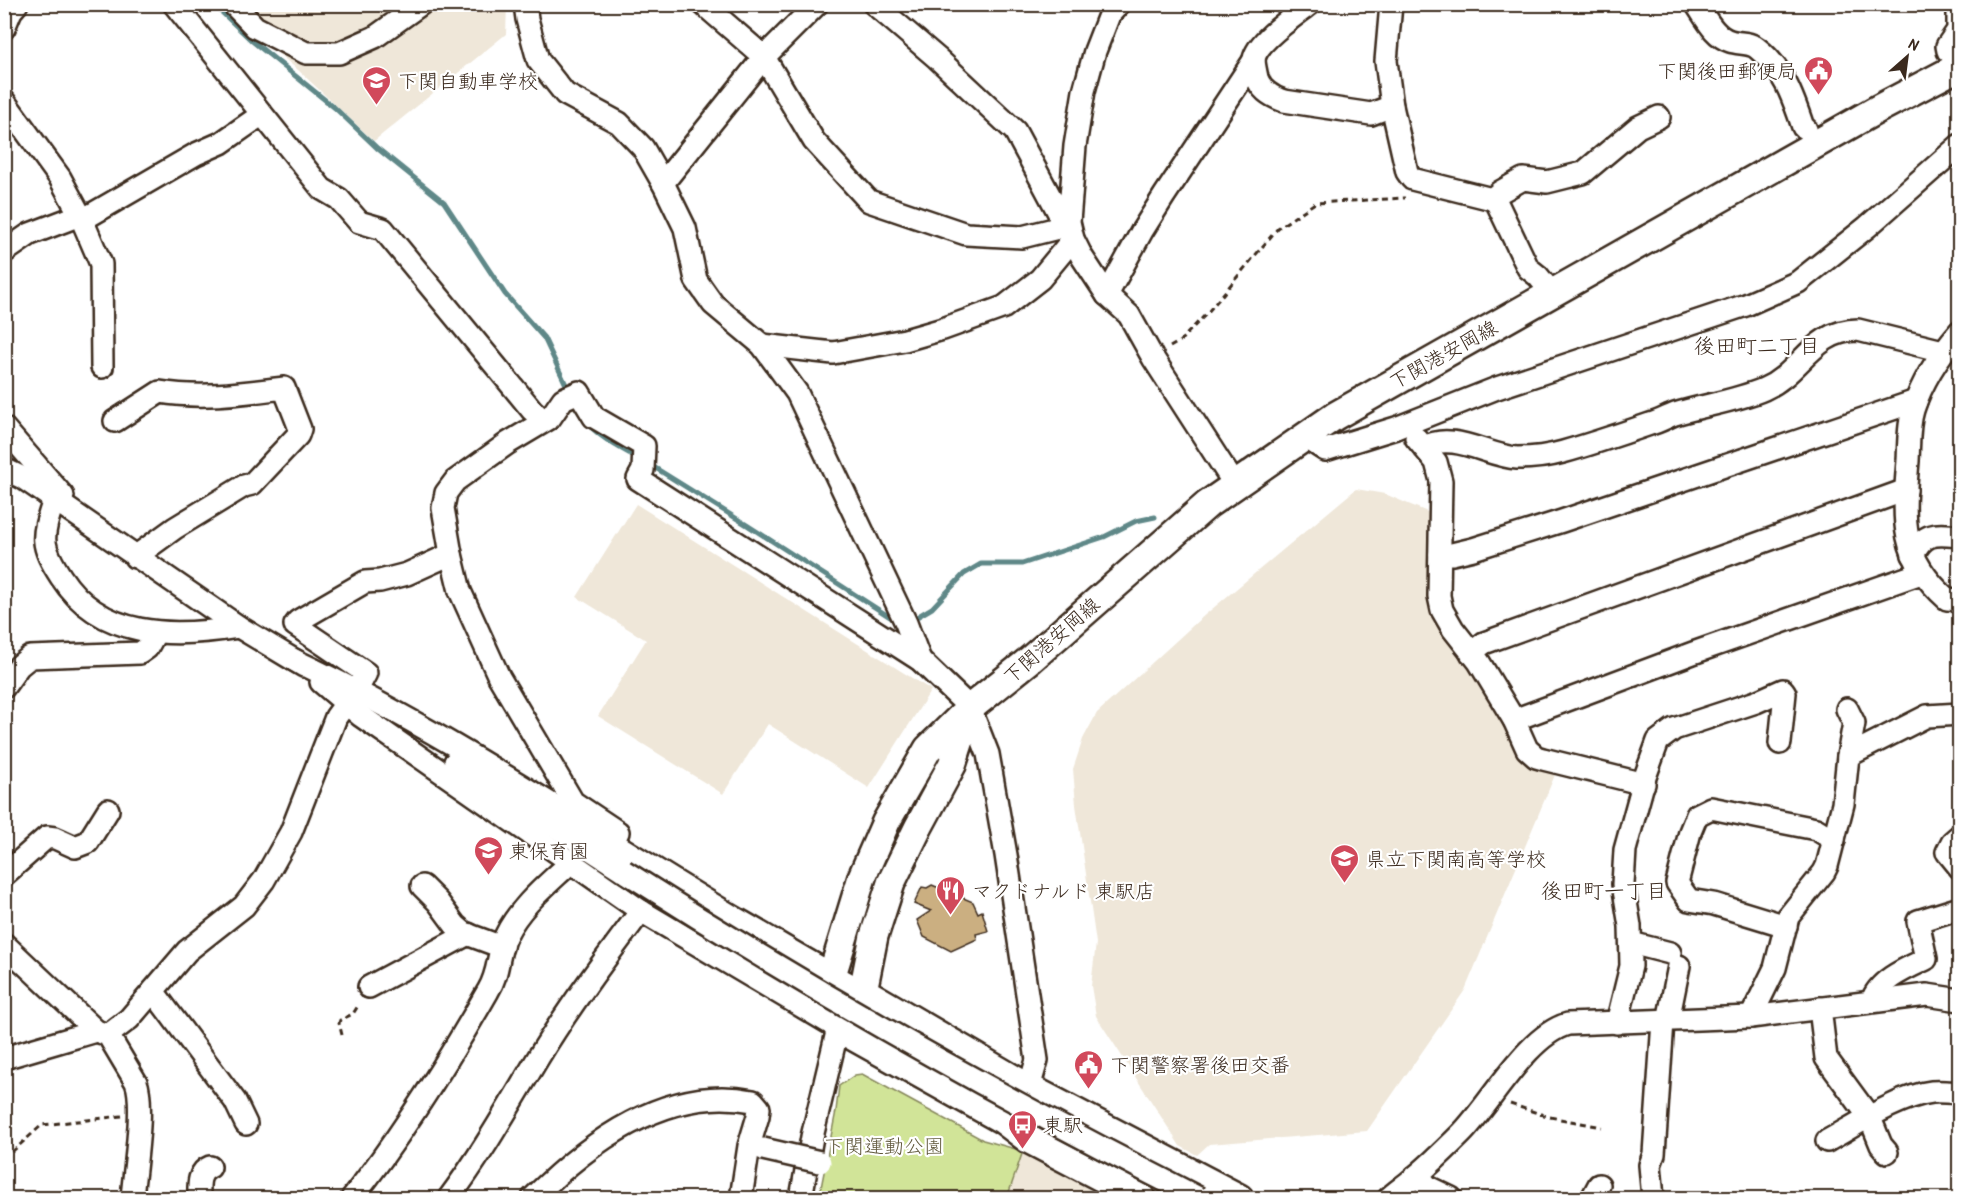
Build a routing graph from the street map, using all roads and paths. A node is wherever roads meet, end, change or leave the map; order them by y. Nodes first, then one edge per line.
1 (174, 4) edge
2 (233, 4) edge
3 (525, 4) edge
4 (703, 4) edge
5 (817, 4) edge
6 (874, 4) edge
7 (1310, 4) edge
8 (1391, 4) edge
9 (1696, 4) edge
10 (1958, 4) edge
11 (416, 6) edge
12 (1111, 8) edge
13 (202, 39) junction
14 (764, 57) junction
15 (1954, 59) edge
16 (1254, 60) junction
17 (4, 101) edge
18 (1392, 106) junction
19 (261, 115) junction
20 (1659, 117) dead end
21 (1806, 129) dead end
22 (1959, 145) edge
23 (1427, 182) junction
24 (663, 183) junction
25 (339, 199) junction
26 (1492, 199) junction
27 (81, 217) junction
28 (1073, 239) junction
29 (4, 252) edge
30 (1552, 293) junction
31 (1107, 295) junction
32 (1959, 331) edge
33 (762, 345) junction
34 (1943, 351) junction
35 (1153, 358) junction
36 (102, 367) dead end
37 (1917, 401) junction
38 (114, 421) dead end
39 (544, 421) junction
40 (1403, 424) junction
41 (4, 428) edge
42 (1305, 437) junction
43 (1424, 447) junction
44 (4, 469) edge
45 (1235, 485) junction
46 (1906, 490) junction
47 (54, 500) junction
48 (83, 519) junction
49 (1959, 536) edge
50 (451, 554) junction
51 (1440, 554) junction
52 (135, 557) junction
53 (1917, 564) junction
54 (1959, 600) edge
55 (239, 627) junction
56 (156, 632) junction
57 (1471, 653) junction
58 (294, 660) junction
59 (920, 660) junction
60 (4, 687) edge
61 (352, 696) junction
62 (970, 708) junction
63 (1847, 710) dead end
64 (1959, 714) edge
65 (1514, 720) junction
66 (1780, 743) dead end
67 (1848, 756) junction
68 (1644, 784) junction
69 (108, 810) dead end
70 (1959, 836) edge
71 (1834, 840) junction
72 (611, 843) junction
73 (570, 862) junction
74 (1959, 868) edge
75 (4, 875) edge
76 (422, 886) dead end
77 (1959, 908) edge
78 (641, 911) junction
79 (1786, 926) junction
80 (468, 934) junction
81 (4, 944) edge
82 (1631, 944) junction
83 (502, 947) junction
84 (832, 975) junction
85 (369, 987) joint
86 (153, 991) junction
87 (863, 991) junction
88 (1959, 1000) edge
89 (1872, 1001) junction
90 (1820, 1008) junction
91 (1751, 1017) junction
92 (1666, 1021) junction
93 (1617, 1023) junction
94 (838, 1028) junction
95 (102, 1033) junction
96 (342, 1035) dead end
97 (4, 1058) edge
98 (1029, 1088) junction
99 (1959, 1092) edge
100 (1492, 1096) junction
101 (138, 1114) junction
102 (1870, 1118) junction
103 (246, 1124) dead end
104 (1602, 1126) dead end
105 (1827, 1141) dead end
106 (756, 1148) junction
107 (1887, 1152) dead end
108 (4, 1159) edge
109 (820, 1162) dead end
110 (210, 1167) dead end
111 (1418, 1174) junction
112 (132, 1198) edge
113 (199, 1198) edge
114 (352, 1198) edge
115 (449, 1198) edge
116 (533, 1198) edge
117 (741, 1198) edge
118 (801, 1198) edge
119 (1141, 1198) edge
120 (1199, 1198) edge
121 (1239, 1198) edge
122 (1389, 1198) edge
123 (1451, 1198) edge
124 (1653, 1198) edge

1 - 13 street
2 - 11 street
3 - 24 street
4 - 14 street
5 - 14 street
6 - 14 street
7 - 16 street
8 - 18 street
9 - 21 street
10 - 15 street
12 - 28 street
13 - 19 street
13 - 25 street
14 - 24 street
15 - 30 main road, 下関港安岡線
16 - 18 street
16 - 31 street
17 - 27 street
18 - 23 street
19 - 25 street
19 - 27 street
20 - 26 street
22 - 40 street
23 - 26 street
23 - 35 path
24 - 33 street
25 - 39 street
26 - 30 street
27 - 29 street
27 - 36 street
28 - 31 street
28 - 33 street
30 - 42 main road, 下関港安岡線
31 - 35 street
32 - 34 street
33 - 59 street
34 - 37 street
34 - 43 street
35 - 45 street
37 - 46 street
37 - 51 street
38 - 52 street
39 - 50 street
39 - 59 street
40 - 42 street
40 - 43 street
41 - 48 street
42 - 45 main road, 下関港安岡線
43 - 51 street
44 - 47 street
45 - 62 main road, 下関港安岡線
46 - 53 street
46 - 57 street
47 - 48 street
47 - 56 street
48 - 52 street
49 - 53 street
50 - 61 street
50 - 72 street
51 - 57 street
52 - 55 street
53 - 54 street
53 - 65 street
55 - 56 street
55 - 58 street
56 - 60 street
57 - 65 street
58 - 61 street
58 - 120 street, bridge
59 - 62 street
61 - 72 street
61 - 73 street
61 - 86 street
62 - 84 main road, 下関港安岡線
62 - 87 main road
62 - 98 street
63 - 67 street
64 - 67 street
65 - 68 street
66 - 68 street
67 - 71 street
68 - 82 street
69 - 75 street
70 - 74 street
71 - 79 street
71 - 79 street
72 - 84 street
73 - 78 street
73 - 83 street
76 - 80 street
77 - 89 street
78 - 94 street
78 - 115 street
79 - 91 street
80 - 83 street
80 - 85 street
81 - 95 street
82 - 92 street
82 - 93 street
83 - 114 street
84 - 87 street
84 - 94 main road, 下関港安岡線
85 - 96 path
86 - 95 street
86 - 103 street
87 - 94 street
87 - 98 main road
88 - 89 street
89 - 90 street
90 - 91 street
90 - 102 street
91 - 92 street
92 - 93 street
92 - 124 street
93 - 100 street
94 - 118 street
94 - 119 main road
95 - 97 street
95 - 101 street
98 - 121 main road
99 - 102 street
100 - 104 path
100 - 111 street
101 - 108 path
101 - 112 street
102 - 105 street
102 - 107 street
106 - 109 street, bridge
106 - 116 street
106 - 117 street
110 - 113 street
111 - 122 street
111 - 123 street

